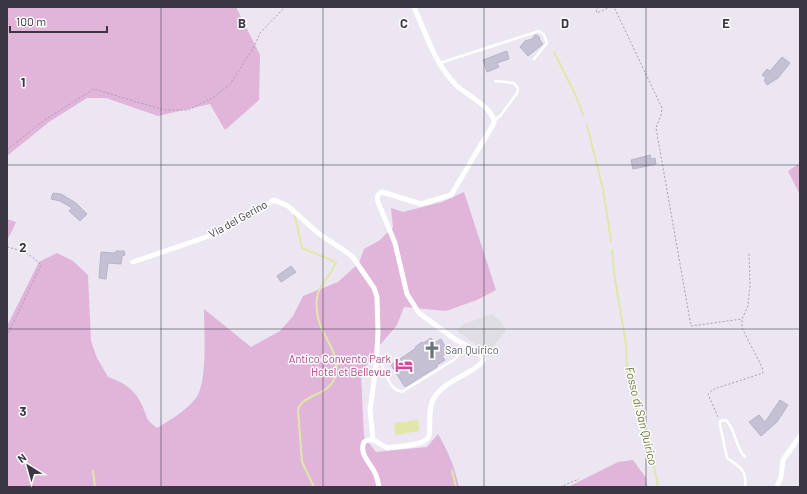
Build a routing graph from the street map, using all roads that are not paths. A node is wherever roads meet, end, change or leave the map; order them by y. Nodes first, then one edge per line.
1 (414, 7) edge
2 (534, 59) dead end
3 (440, 63) junction
4 (495, 81) dead end
5 (494, 122) junction
6 (133, 262) dead end
7 (464, 344) junction
8 (376, 361) junction
9 (800, 436) edge
10 (373, 439) junction
11 (746, 458) dead end
12 (379, 487) edge
13 (746, 487) edge
14 (777, 487) edge

1 - 3 street
2 - 3 lane
3 - 5 street
4 - 5 lane
5 - 7 street
6 - 8 street, Via del Gerino
7 - 8 lane
7 - 10 street
8 - 10 street, Via del Gerino
9 - 14 street
10 - 12 street
11 - 13 lane

